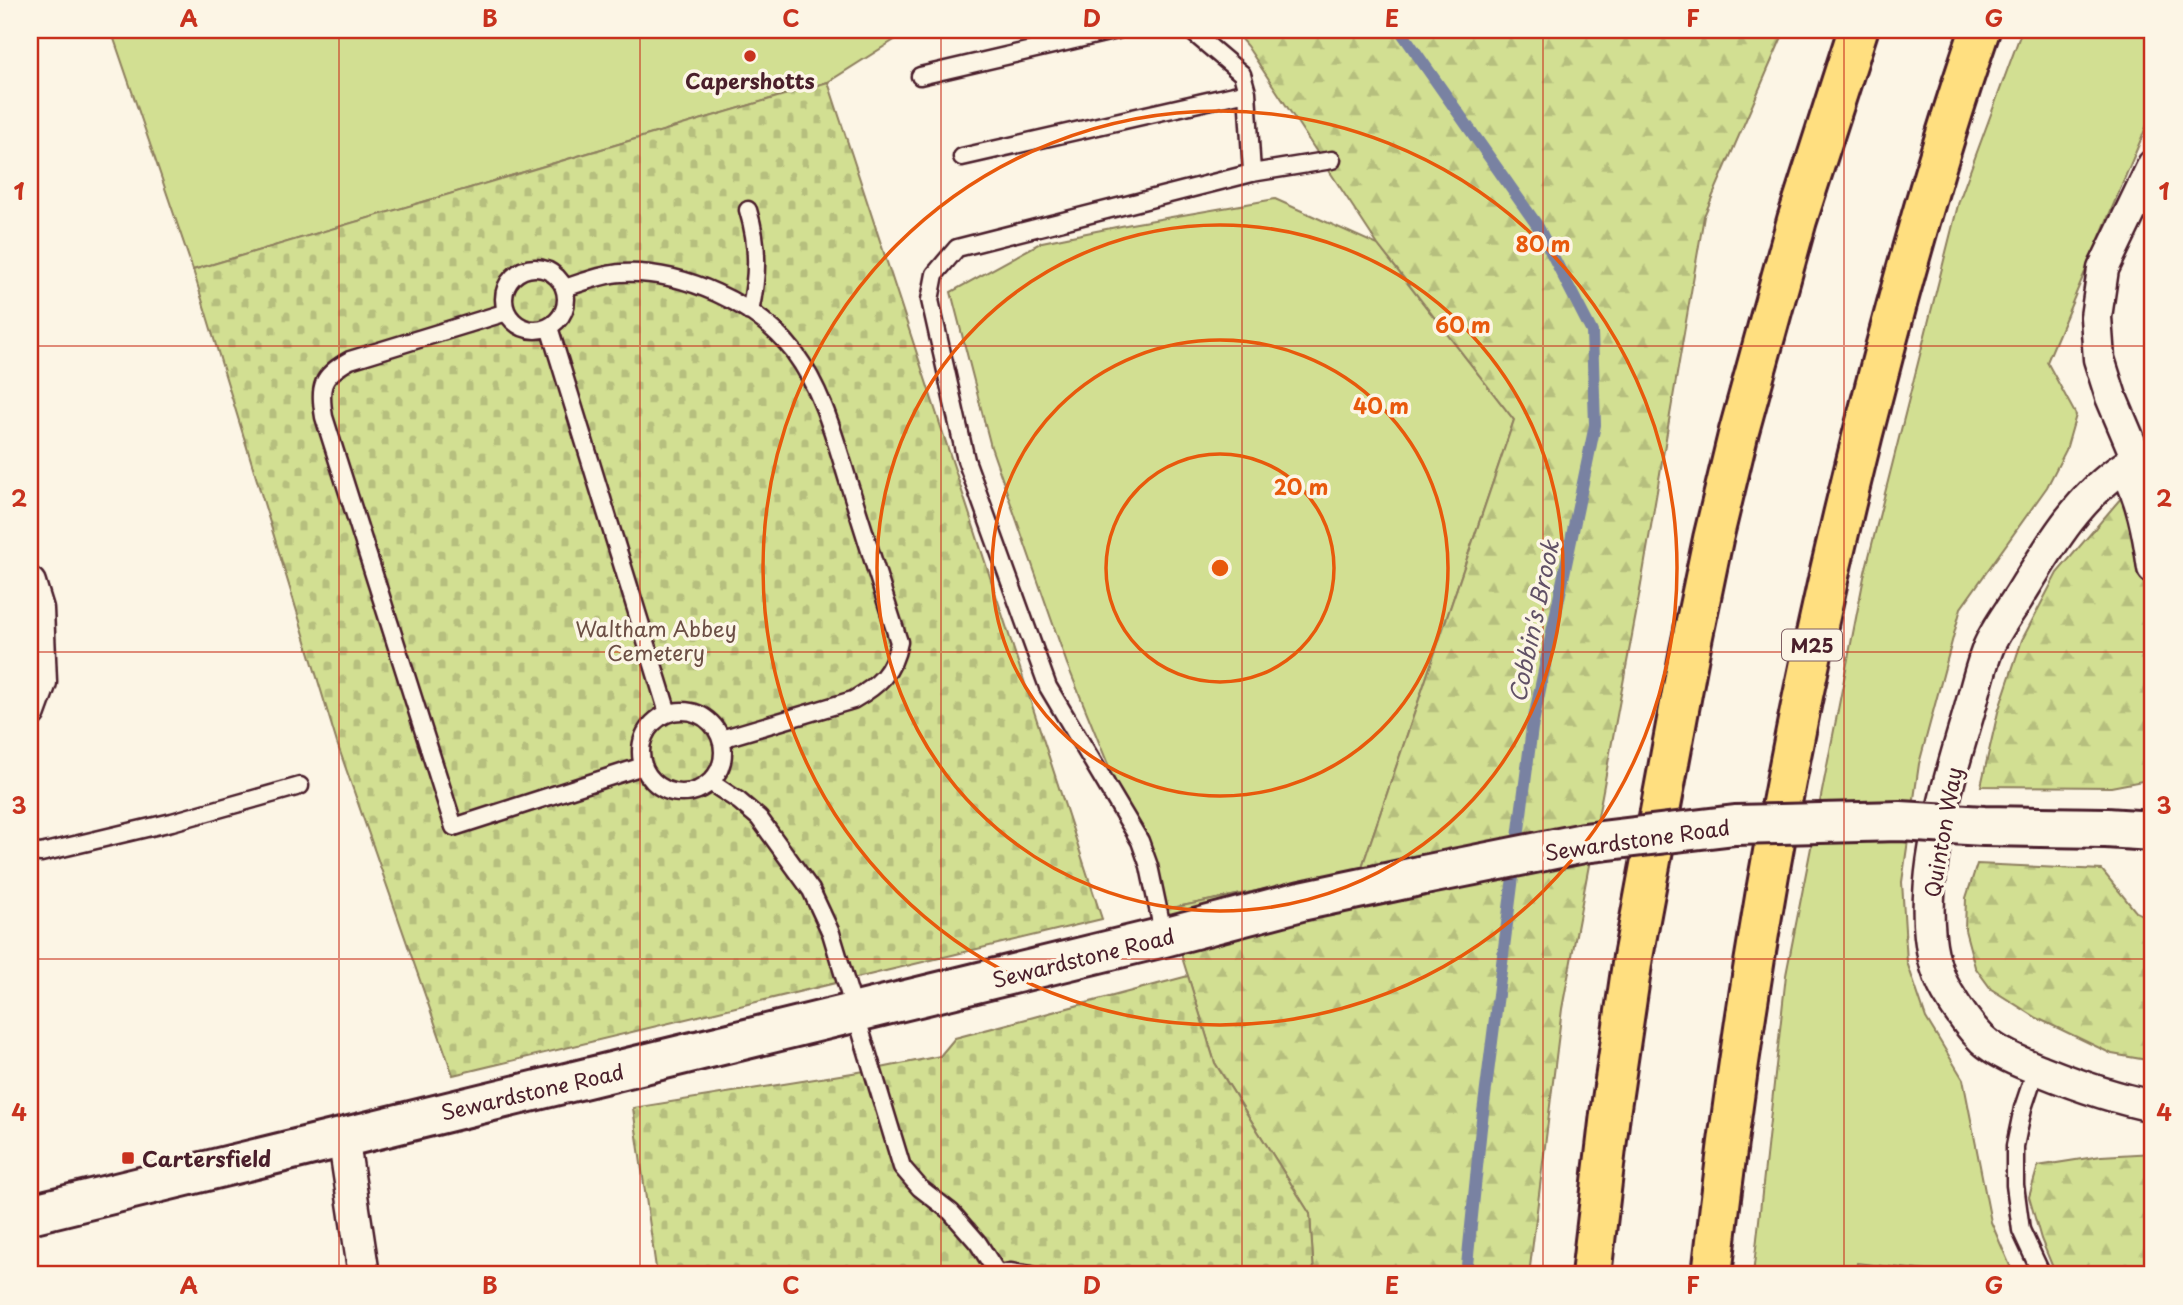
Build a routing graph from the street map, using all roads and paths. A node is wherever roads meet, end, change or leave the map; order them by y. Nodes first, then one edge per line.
1 (1117, 30) edge
2 (1190, 30) edge
3 (1858, 30) edge
4 (1980, 30) edge
5 (920, 76) dead end
6 (1247, 92) junction
7 (962, 157) dead end
8 (1332, 160) dead end
9 (2153, 165) edge
10 (1252, 173) junction
11 (748, 210) dead end
12 (564, 288) junction
13 (507, 312) junction
14 (750, 312) junction
15 (549, 327) junction
16 (2139, 461) edge
17 (2153, 568) edge
18 (30, 583) edge
19 (30, 712) edge
20 (668, 713) junction
21 (721, 738) junction
22 (643, 766) junction
23 (710, 782) junction
24 (300, 786) dead end
25 (2153, 831) edge
26 (30, 852) edge
27 (1164, 937) junction
28 (854, 1013) junction
29 (2036, 1069) junction
30 (2153, 1106) edge
31 (343, 1136) junction
32 (30, 1214) edge
33 (364, 1275) edge
34 (993, 1275) edge
35 (1031, 1275) edge
36 (1591, 1275) edge
37 (1712, 1275) edge
38 (2042, 1275) edge

1 - 5 lane
2 - 6 lane
3 - 36 highway
4 - 37 highway, M25
6 - 7 lane
6 - 10 lane
8 - 10 lane
9 - 16 street
10 - 27 lane
11 - 14 lane
12 - 13 lane
12 - 14 lane
12 - 15 lane
13 - 15 lane
13 - 22 lane
14 - 21 lane
15 - 20 lane
16 - 17 street
16 - 29 street, Quinton Way
18 - 19 street
20 - 21 lane
20 - 22 lane
21 - 23 lane
22 - 23 lane
23 - 28 lane
24 - 26 lane
25 - 27 street, Sewardstone Road, bridge
27 - 28 street, Sewardstone Road
28 - 31 street, Sewardstone Road
28 - 34 lane
29 - 30 street, Quinton Way
29 - 38 lane
31 - 32 street, Sewardstone Road
31 - 33 street
34 - 35 lane

